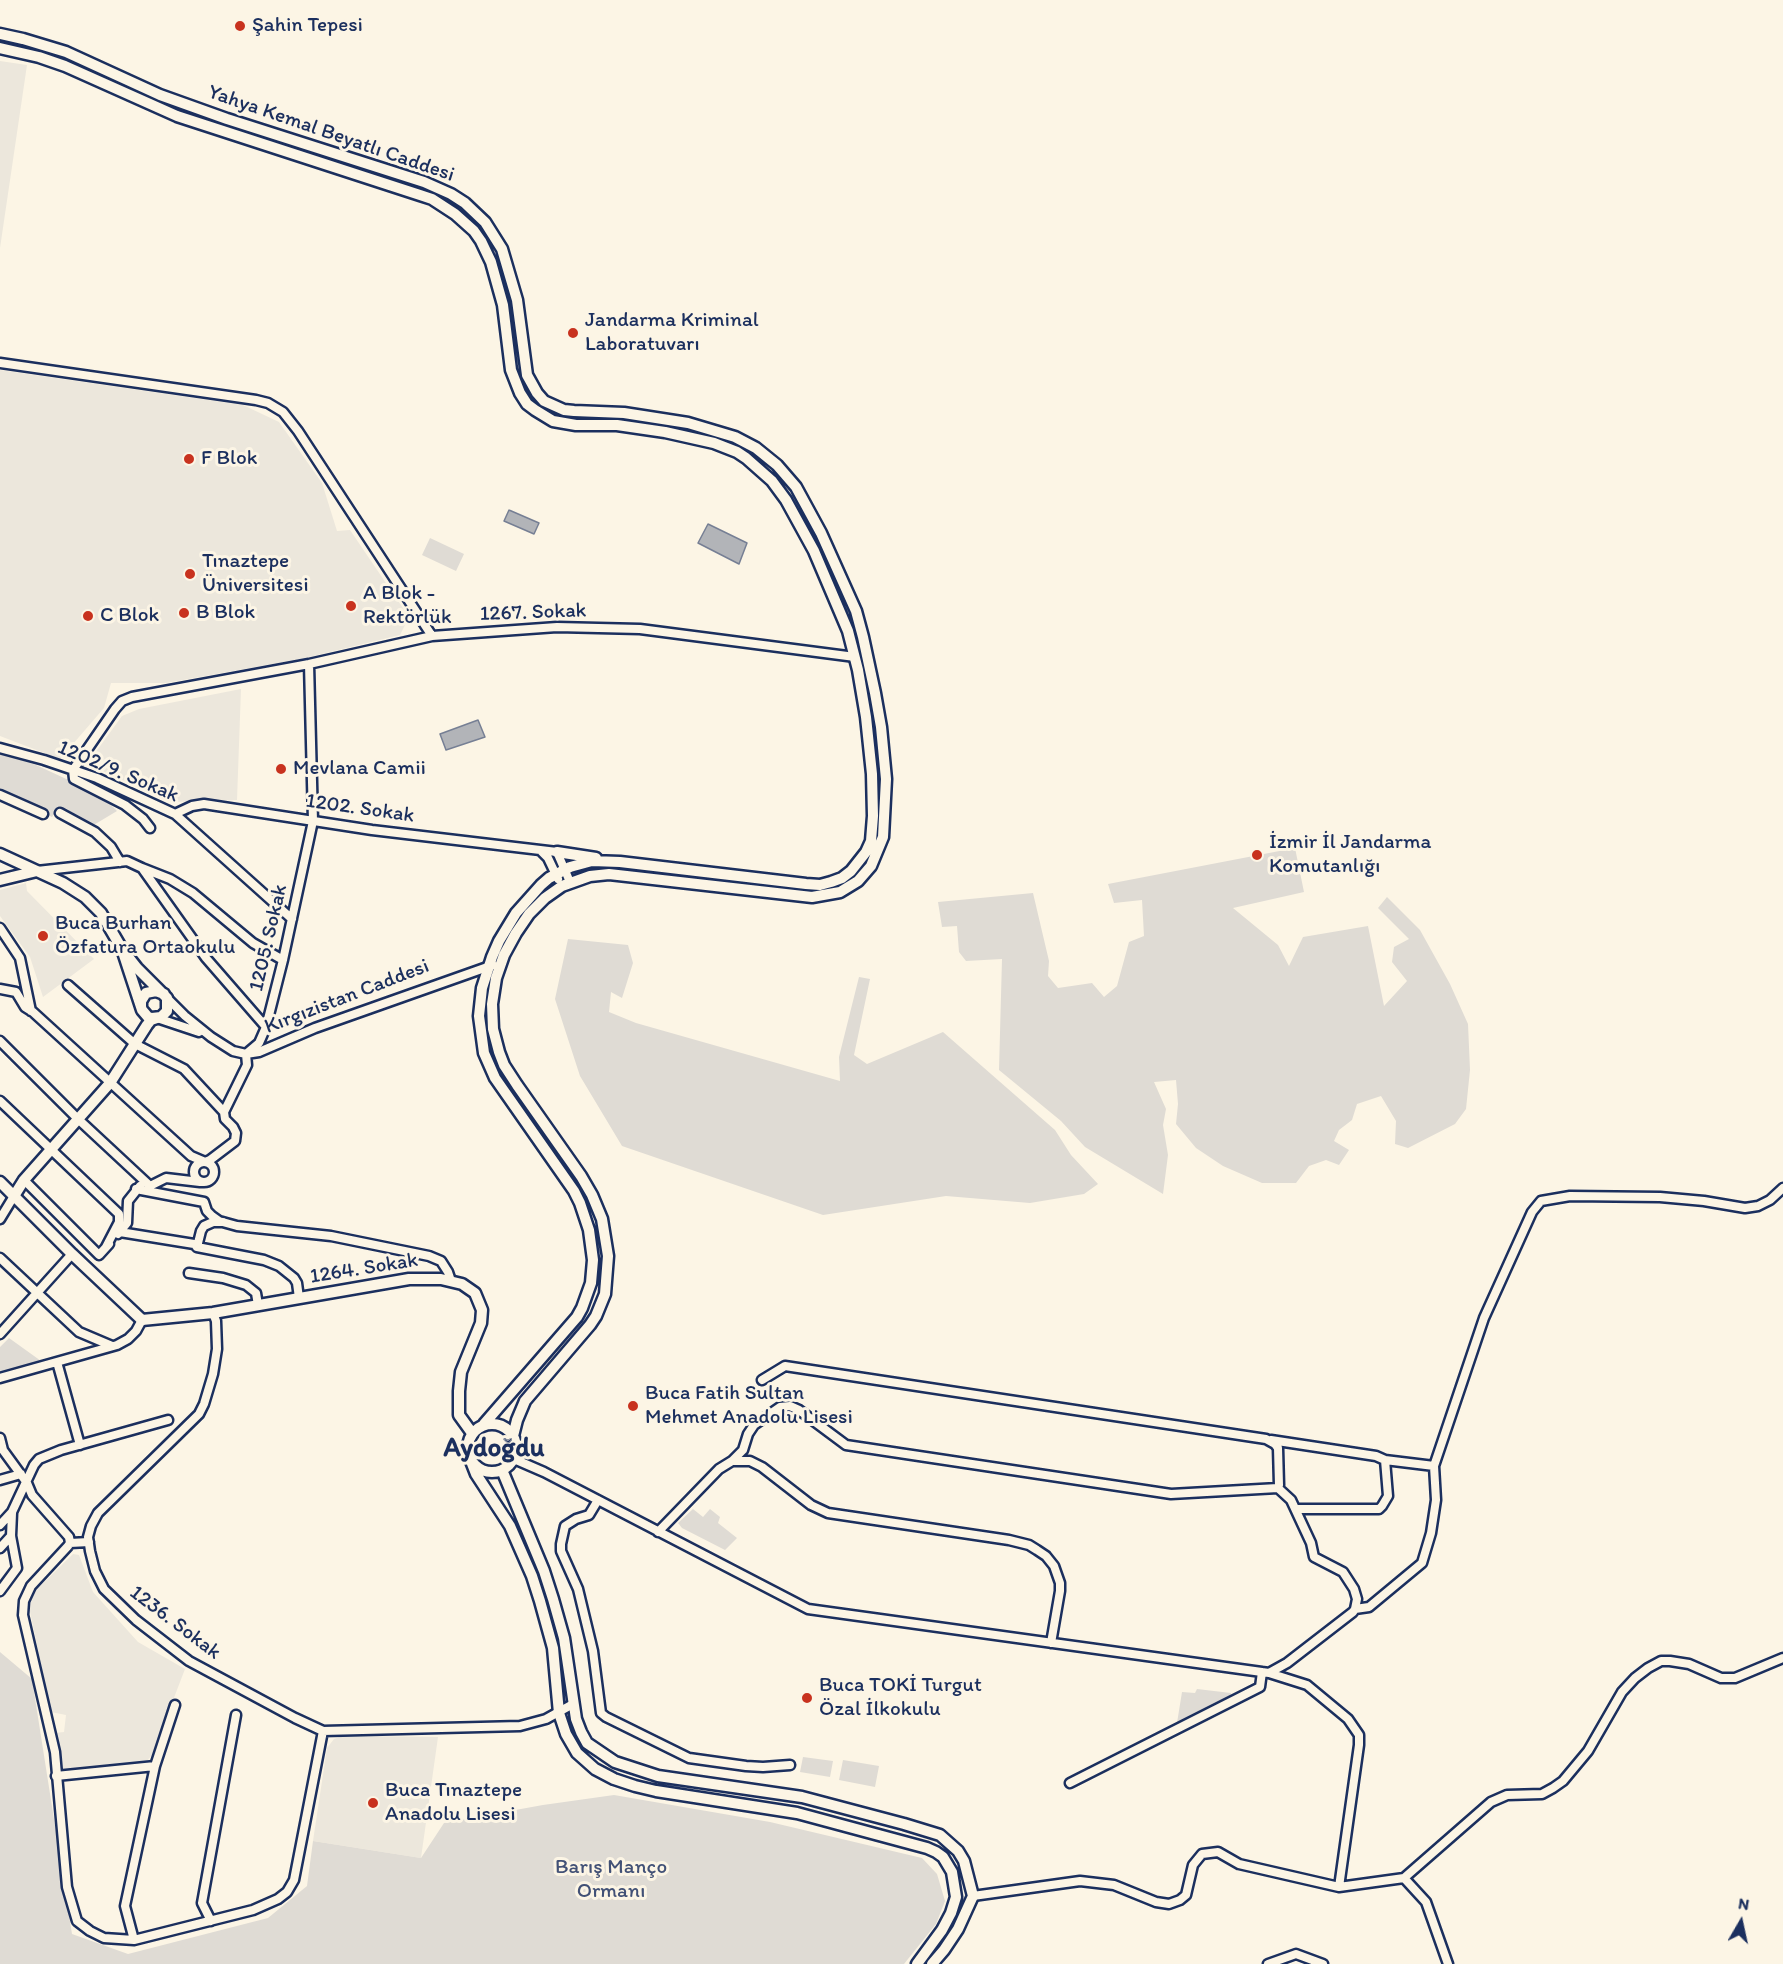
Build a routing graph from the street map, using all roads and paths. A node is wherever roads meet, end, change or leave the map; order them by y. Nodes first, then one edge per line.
1 (0, 34) edge
2 (0, 48) edge
3 (253, 127) junction
4 (249, 140) junction
5 (0, 363) edge
6 (432, 636) junction
7 (855, 657) junction
8 (309, 664) junction
9 (0, 748) edge
10 (73, 770) junction
11 (0, 795) edge
12 (60, 813) dead end
13 (43, 814) dead end
14 (176, 814) junction
15 (313, 821) junction
16 (150, 828) dead end
17 (541, 851) junction
18 (557, 852) junction
19 (0, 854) edge
20 (120, 862) junction
21 (620, 862) junction
22 (142, 868) junction
23 (37, 871) junction
24 (561, 872) junction
25 (0, 880) edge
26 (566, 884) junction
27 (292, 919) junction
28 (0, 928) edge
29 (122, 949) junction
30 (283, 960) junction
31 (494, 965) junction
32 (68, 985) dead end
33 (0, 989) edge
34 (164, 995) junction
35 (141, 1006) junction
36 (31, 1011) junction
37 (157, 1018) junction
38 (266, 1027) junction
39 (211, 1037) junction
40 (0, 1041) edge
41 (135, 1044) junction
42 (246, 1054) junction
43 (110, 1083) junction
44 (0, 1101) edge
45 (224, 1112) junction
46 (78, 1119) junction
47 (51, 1149) junction
48 (205, 1162) junction
49 (24, 1180) junction
50 (145, 1181) junction
51 (0, 1182) edge
52 (200, 1182) junction
53 (1783, 1188) edge
54 (136, 1190) junction
55 (14, 1196) junction
56 (0, 1219) edge
57 (223, 1222) junction
58 (120, 1232) junction
59 (196, 1246) junction
60 (106, 1247) junction
61 (72, 1254) junction
62 (0, 1258) edge
63 (189, 1273) dead end
64 (451, 1281) junction
65 (36, 1293) junction
66 (299, 1298) junction
67 (258, 1305) junction
68 (213, 1313) junction
69 (0, 1318) edge
70 (142, 1320) junction
71 (7, 1325) junction
72 (0, 1334) edge
73 (112, 1346) junction
74 (57, 1362) junction
75 (0, 1378) edge
76 (762, 1380) dead end
77 (168, 1420) dead end
78 (484, 1424) junction
79 (471, 1433) junction
80 (513, 1436) junction
81 (0, 1438) edge
82 (1266, 1439) junction
83 (80, 1445) junction
84 (469, 1456) junction
85 (514, 1459) junction
86 (1385, 1460) junction
87 (732, 1461) junction
88 (1434, 1466) junction
89 (502, 1470) junction
90 (21, 1474) junction
91 (0, 1480) edge
92 (27, 1482) junction
93 (1278, 1488) junction
94 (598, 1500) junction
95 (1296, 1509) junction
96 (12, 1512) junction
97 (0, 1525) edge
98 (658, 1532) junction
99 (12, 1536) junction
100 (89, 1542) junction
101 (70, 1543) junction
102 (0, 1548) edge
103 (0, 1591) edge
104 (1355, 1609) junction
105 (1051, 1643) junction
106 (1783, 1659) edge
107 (1266, 1673) junction
108 (573, 1704) junction
109 (175, 1705) dead end
110 (559, 1713) junction
111 (236, 1715) dead end
112 (323, 1731) junction
113 (790, 1765) dead end
114 (155, 1766) junction
115 (56, 1776) junction
116 (1070, 1783) dead end
117 (1404, 1878) junction
118 (1339, 1887) junction
119 (973, 1896) junction
120 (211, 1921) junction
121 (134, 1940) junction
122 (917, 1964) edge
123 (932, 1964) edge
124 (1268, 1964) edge
125 (1323, 1964) edge
126 (1449, 1964) edge

1 - 3 main road, Yahya Kemal Beyatlı Caddesi
2 - 4 main road, Yahya Kemal Beyatlı Caddesi
3 - 4 main road
3 - 26 main road, Yahya Kemal Beyatlı Caddesi
4 - 7 main road, Yahya Kemal Beyatlı Caddesi
5 - 6 street
6 - 7 street, 1267. Sokak
6 - 8 street, 1267. Sokak
7 - 21 main road, Yahya Kemal Beyatlı Caddesi
8 - 10 street, 1267. Sokak
8 - 15 street, 1205. Sokak
9 - 10 street, 1202/9. Sokak
10 - 14 street, 1202/9. Sokak
10 - 16 street
11 - 13 street
12 - 20 street
14 - 15 street, 1202. Sokak
14 - 27 street, 1202/9. Sokak
15 - 17 street, 1202. Sokak
15 - 27 street, 1205. Sokak
17 - 18 street, 1202. Sokak
17 - 24 street
18 - 21 main road
18 - 24 street
19 - 23 main road, Kırgızistan Caddesi
20 - 22 street
20 - 23 street
21 - 24 main road, Yahya Kemal Beyatlı Caddesi
22 - 30 street
22 - 38 street
23 - 25 main road
23 - 29 main road, Kırgızistan Caddesi
24 - 26 street
24 - 31 main road, Yahya Kemal Beyatlı Caddesi
26 - 31 main road, Yahya Kemal Beyatlı Caddesi
27 - 30 street, 1205. Sokak
28 - 36 street
29 - 34 main road, Kırgızistan Caddesi
29 - 35 main road, Kırgızistan Caddesi
30 - 38 street, 1205. Sokak
31 - 42 street, Kırgızistan Caddesi
31 - 78 main road, Yahya Kemal Beyatlı Caddesi
31 - 80 main road, Yahya Kemal Beyatlı Caddesi
32 - 41 street
33 - 36 street
34 - 35 main road
34 - 37 main road
34 - 39 street, Kırgızistan Caddesi
35 - 37 main road
35 - 41 main road, Kırgızistan Caddesi
36 - 43 street
37 - 39 street, Kırgızistan Caddesi
37 - 41 main road, Kırgızistan Caddesi
38 - 42 street, 1205. Sokak
39 - 42 street, Kırgızistan Caddesi
40 - 46 street
41 - 43 main road, Kırgızistan Caddesi
41 - 45 street
42 - 45 street
43 - 46 main road, Kırgızistan Caddesi
43 - 48 street
44 - 47 street
45 - 48 street
46 - 47 main road, Kırgızistan Caddesi
46 - 50 street
47 - 49 main road, Kırgızistan Caddesi
47 - 60 street
48 - 52 street
48 - 52 street
49 - 55 main road, Kırgızistan Caddesi
49 - 60 street
50 - 52 street
50 - 54 street
51 - 55 main road
53 - 88 street
54 - 57 street
54 - 58 street
55 - 56 street
55 - 61 main road
57 - 59 street
57 - 64 street
58 - 59 street
58 - 60 street
59 - 66 street
61 - 65 street
61 - 70 main road
62 - 65 street
63 - 67 street
64 - 66 main road, 1264. Sokak
64 - 79 main road, 1264. Sokak
65 - 71 street
65 - 73 street
66 - 67 main road, 1264. Sokak
67 - 68 main road, 1264. Sokak
68 - 70 main road, 1264. Sokak
68 - 100 street, 1236. Sokak
69 - 71 street
70 - 73 street
71 - 72 street
73 - 74 street
74 - 75 street
74 - 83 street
76 - 82 street
77 - 83 street
78 - 79 main road
78 - 80 main road
79 - 84 main road
80 - 85 main road
81 - 90 street
82 - 86 street
82 - 93 street
83 - 92 street
84 - 89 main road
84 - 110 main road
85 - 89 main road
85 - 94 street
86 - 88 street
86 - 95 street
87 - 93 street
87 - 98 street
87 - 105 street
88 - 104 street
89 - 108 main road
90 - 91 street
90 - 92 street
92 - 96 street
92 - 101 street
93 - 95 street
94 - 98 street
94 - 113 street
95 - 104 street
96 - 97 street
96 - 99 street
98 - 105 street
99 - 102 street
99 - 103 street
100 - 101 street
100 - 112 street, 1236. Sokak
101 - 115 street
104 - 107 street
105 - 107 street
106 - 117 street
107 - 116 street
107 - 118 street
108 - 110 street, 1236. Sokak
108 - 119 main road
109 - 114 street
110 - 112 street, 1236. Sokak
110 - 122 main road
111 - 120 street
112 - 120 street
114 - 115 street
114 - 121 street
115 - 121 street
117 - 118 street
117 - 126 street
118 - 119 street
119 - 123 main road
120 - 121 street
124 - 125 street

